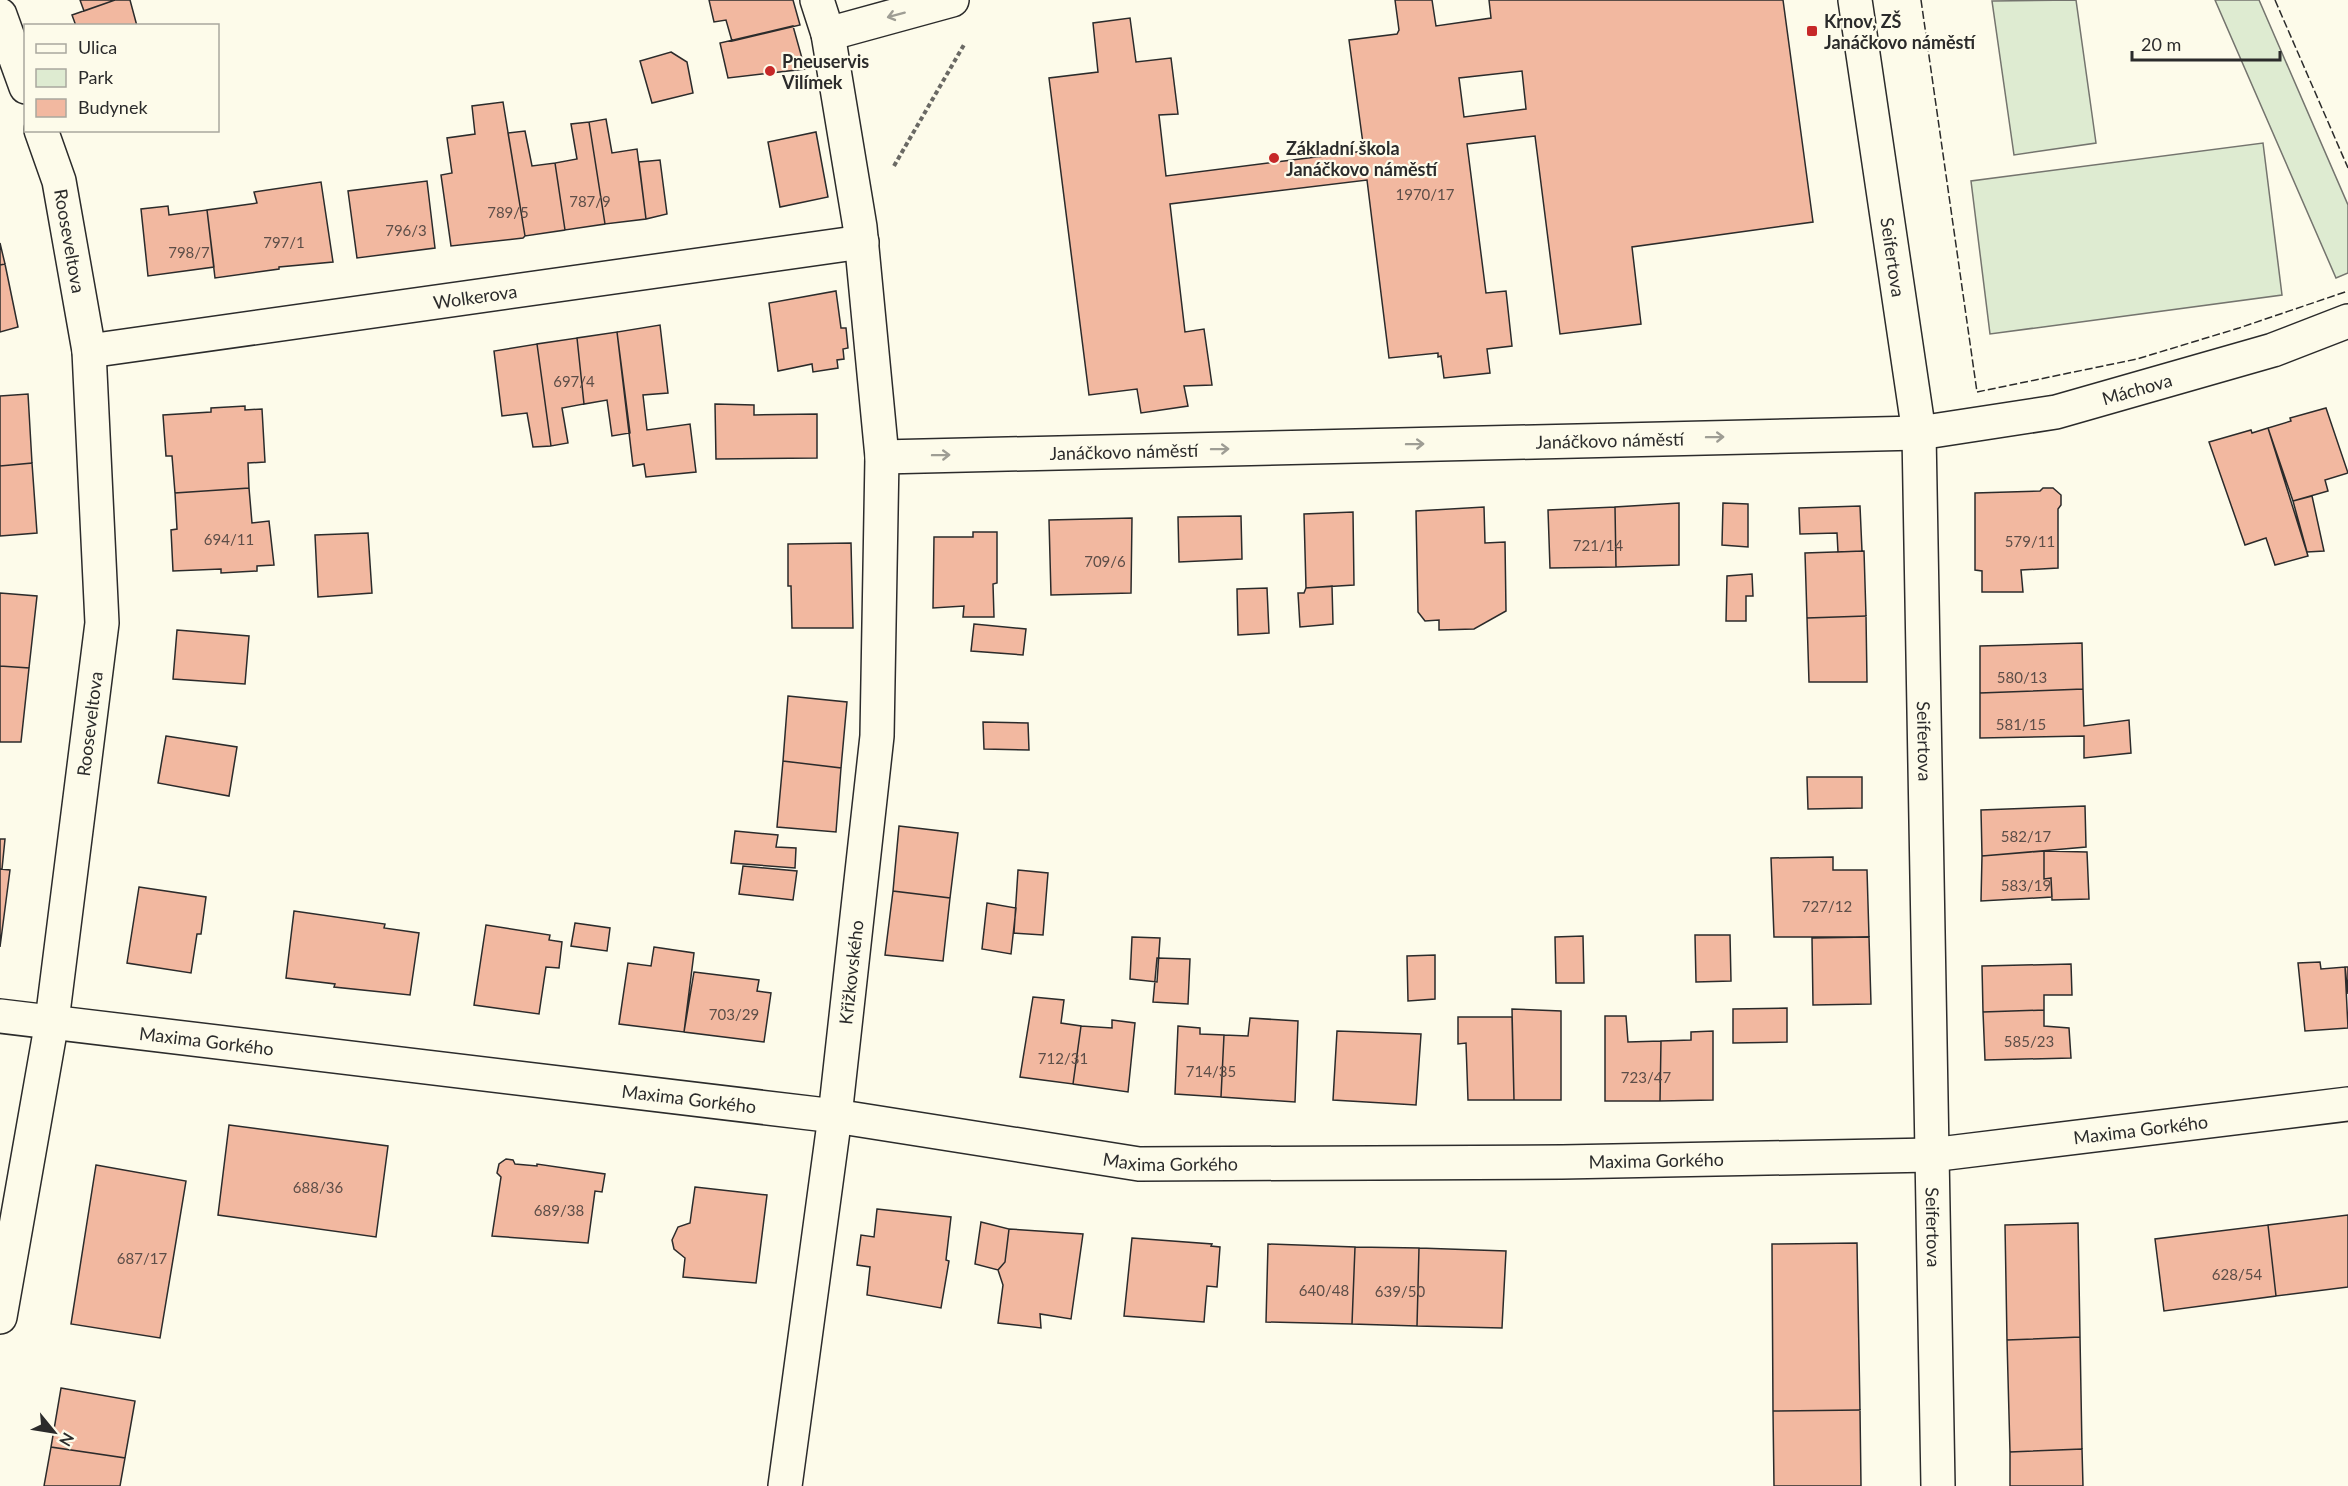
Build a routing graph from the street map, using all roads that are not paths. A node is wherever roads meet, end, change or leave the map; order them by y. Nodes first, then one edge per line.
1 (817, 0) edge
2 (952, 0) edge
3 (1855, 0) edge
4 (0, 15) edge
5 (828, 34) junction
6 (24, 81) edge
7 (42, 132) edge
8 (861, 234) junction
9 (2348, 321) edge
10 (89, 351) junction
11 (1919, 433) junction
12 (882, 457) junction
13 (0, 1016) edge
14 (52, 1021) junction
15 (2348, 1104) edge
16 (835, 1116) junction
17 (1931, 1155) junction
18 (0, 1317) edge
19 (785, 1486) edge
20 (1938, 1486) edge

1 - 5 street
2 -> 5 street
3 - 11 street, Seifertova
4 - 6 street
5 - 8 street
7 - 10 street, Rooseveltova
8 - 10 street, Wolkerova
8 - 12 street
9 - 11 street, Máchova
10 - 14 street, Rooseveltova
12 -> 11 street, Janáčkovo náměstí
11 - 17 street, Seifertova
12 - 16 street, Křižkovského
13 - 14 street, Maxima Gorkého
14 - 16 street, Maxima Gorkého
14 - 18 street, Rooseveltova
15 - 17 street, Maxima Gorkého
16 - 17 street, Maxima Gorkého
16 - 19 street, Křižkovského
17 - 20 street, Seifertova

